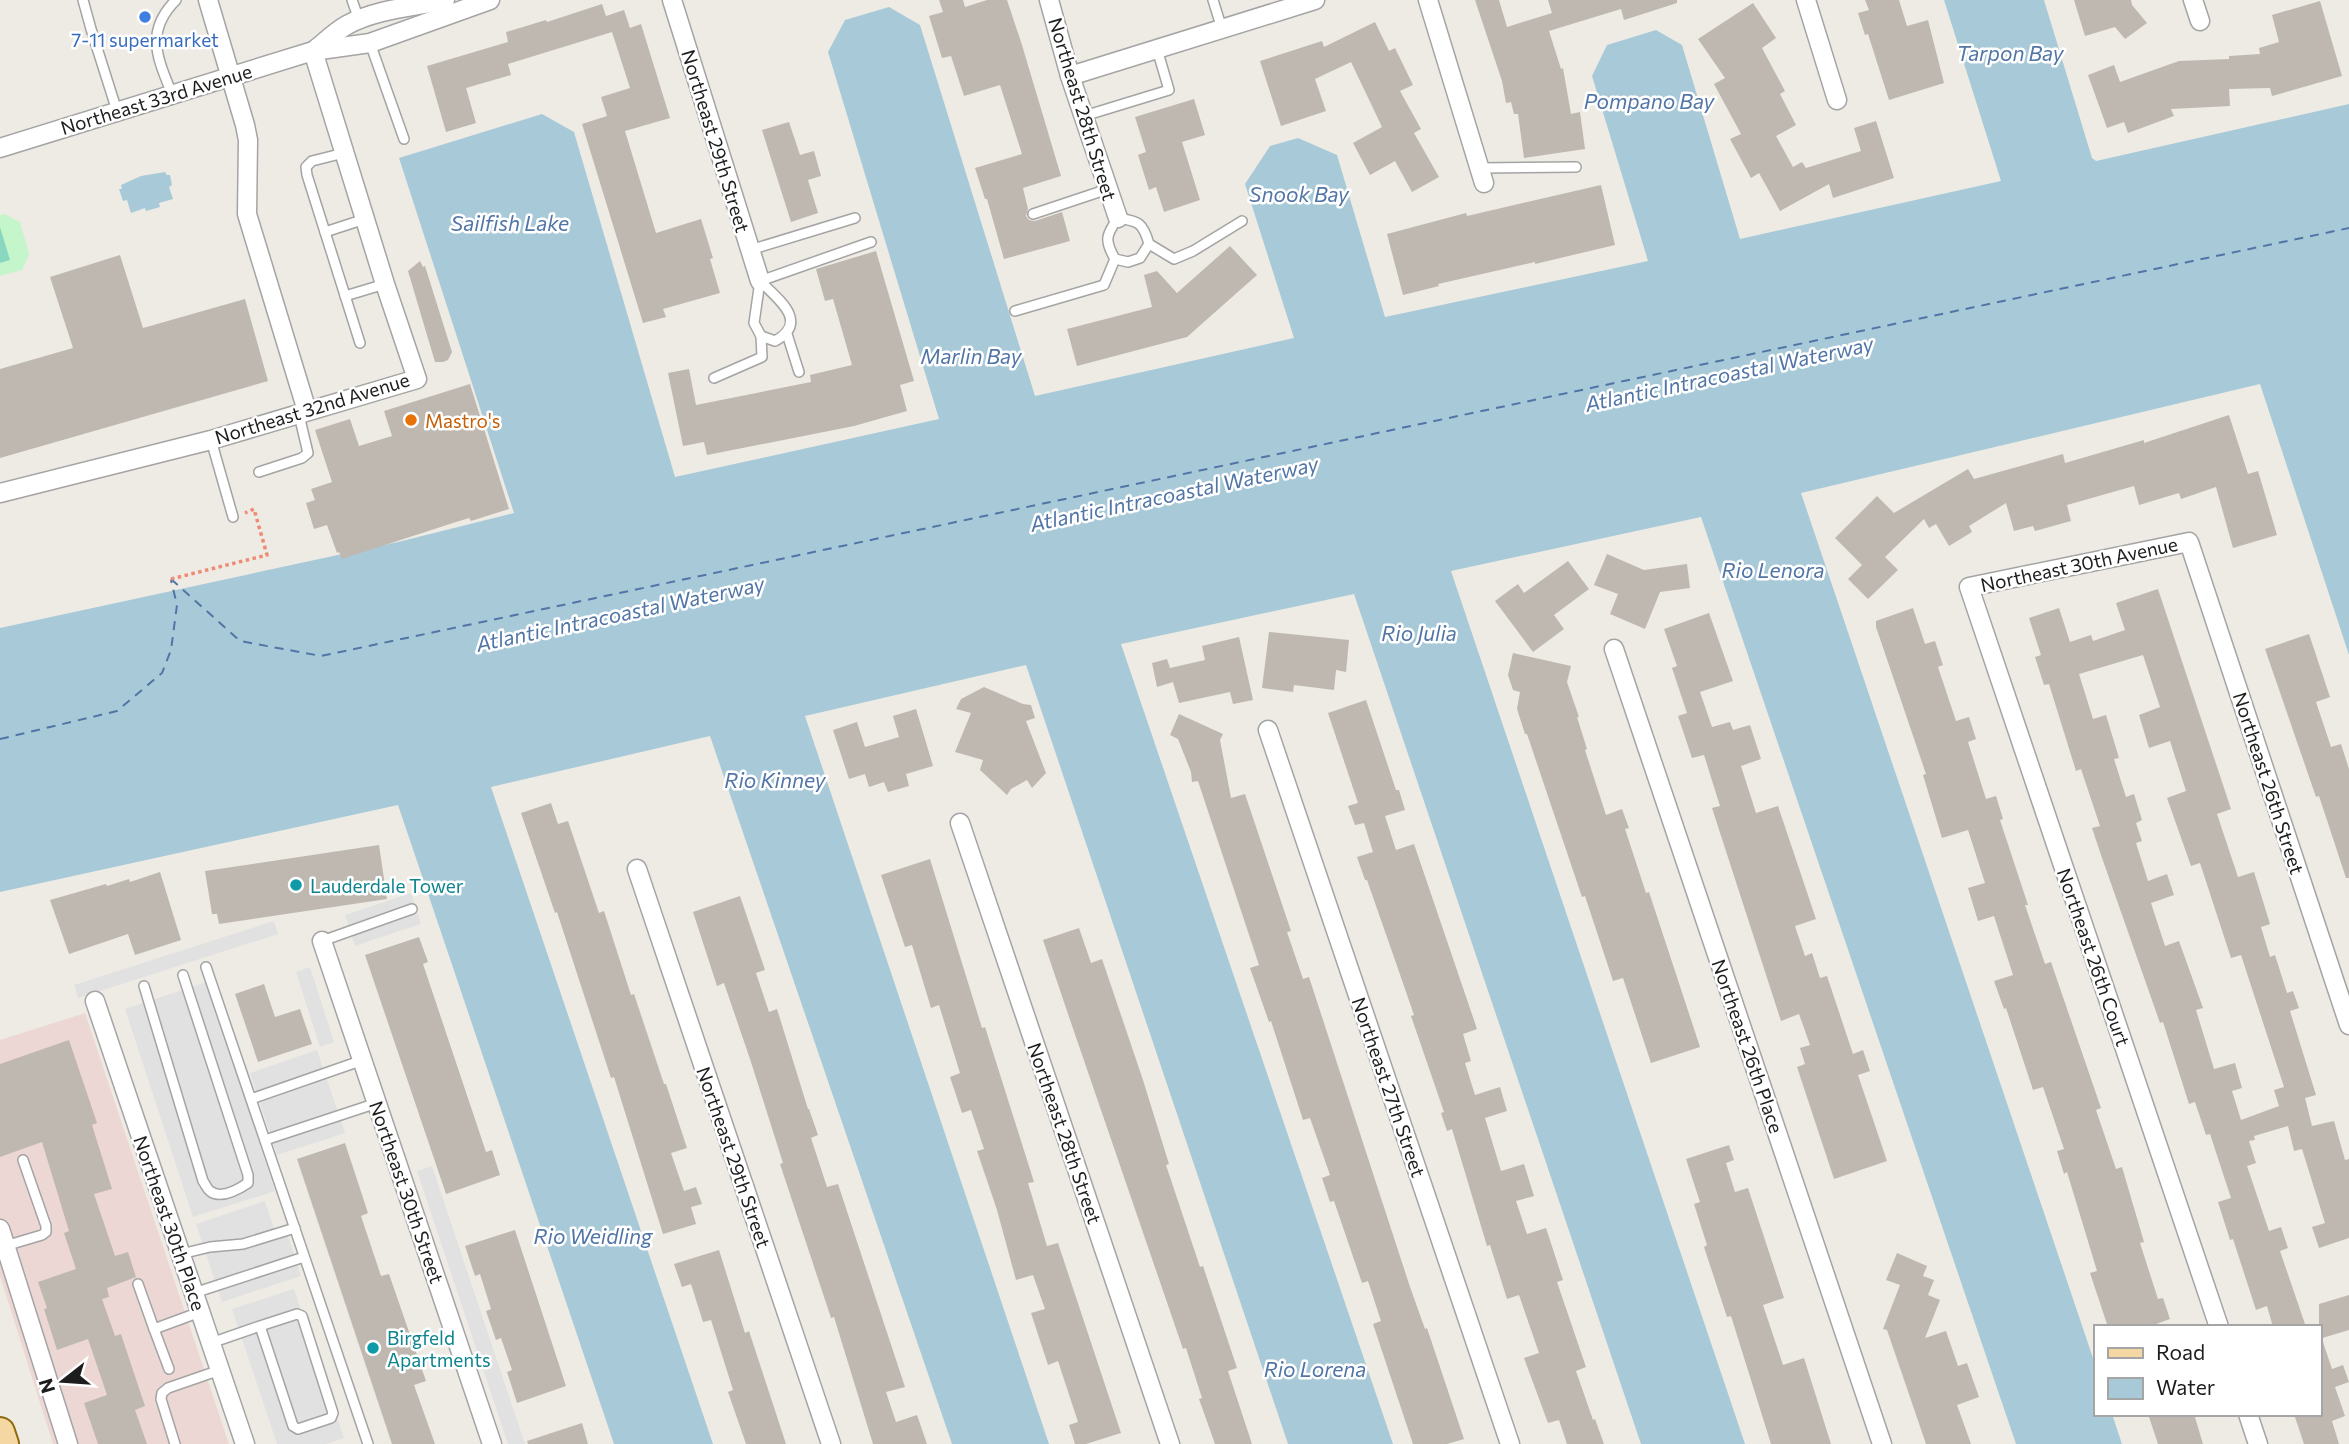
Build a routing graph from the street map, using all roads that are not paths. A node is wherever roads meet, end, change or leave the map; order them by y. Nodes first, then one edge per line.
1 (83, 0) edge
2 (176, 0) edge
3 (208, 0) edge
4 (352, 0) edge
5 (445, 0) edge
6 (490, 0) edge
7 (672, 0) edge
8 (1049, 0) edge
9 (1213, 0) edge
10 (1315, 0) edge
11 (1428, 0) edge
12 (1806, 0) edge
13 (2193, 0) edge
14 (426, 2) edge
15 (359, 20) junction
16 (434, 21) junction
17 (2200, 21) dead end
18 (1222, 29) junction
19 (370, 43) junction
20 (1157, 49) junction
21 (313, 51) junction
22 (231, 75) junction
23 (1070, 76) junction
24 (172, 94) junction
25 (1837, 100) dead end
26 (117, 111) junction
27 (1084, 116) junction
28 (404, 139) dead end
29 (0, 148) edge
30 (344, 153) junction
31 (1576, 167) dead end
32 (1482, 176) joint
33 (1108, 189) junction
34 (1033, 214) dead end
35 (855, 218) dead end
36 (1118, 218) junction
37 (365, 219) junction
38 (1242, 221) dead end
39 (325, 232) junction
40 (871, 242) dead end
41 (1149, 244) junction
42 (750, 250) junction
43 (1115, 259) junction
44 (760, 281) junction
45 (385, 284) junction
46 (345, 296) junction
47 (1015, 311) dead end
48 (787, 334) junction
49 (761, 336) junction
50 (360, 343) dead end
51 (799, 372) dead end
52 (714, 378) dead end
53 (303, 413) junction
54 (211, 440) junction
55 (259, 472) dead end
56 (0, 494) edge
57 (233, 517) road end
58 (2189, 541) joint
59 (1969, 587) joint
60 (1614, 649) dead end
61 (1268, 730) dead end
62 (960, 823) dead end
63 (637, 869) dead end
64 (412, 909) dead end
65 (321, 941) joint
66 (206, 967) dead end
67 (183, 975) dead end
68 (145, 986) dead end
69 (95, 1001) dead end
70 (2349, 1025) edge
71 (363, 1060) junction
72 (251, 1099) junction
73 (377, 1103) junction
74 (265, 1140) junction
75 (23, 1160) dead end
76 (295, 1227) junction
77 (3, 1237) edge
78 (181, 1254) junction
79 (304, 1257) junction
80 (138, 1284) dead end
81 (194, 1293) junction
82 (200, 1312) junction
83 (2218, 1325) edge
84 (260, 1326) junction
85 (154, 1329) junction
86 (211, 1343) junction
87 (169, 1368) dead end
88 (220, 1370) junction
89 (2249, 1416) edge
90 (0, 1432) edge
91 (4, 1444) edge
92 (68, 1444) edge
93 (175, 1444) edge
94 (245, 1444) edge
95 (368, 1444) edge
96 (492, 1444) edge
97 (831, 1444) edge
98 (1170, 1444) edge
99 (1510, 1444) edge
100 (1882, 1444) edge
101 (2259, 1444) edge

1 - 26 lane
2 - 24 lane
3 - 22 street
4 - 15 lane
5 - 14 street, Northeast 33rd Avenue
6 - 16 street, Northeast 33rd Avenue
7 - 42 street, Northeast 29th Street
8 - 23 street, Northeast 28th Street
9 - 18 lane
10 - 18 street
11 - 32 street
12 - 25 street
13 - 17 street
14 - 15 street, Northeast 33rd Avenue
14 - 16 lane
15 - 21 street, Northeast 33rd Avenue
16 - 19 street, Northeast 33rd Avenue
18 - 20 street
19 - 21 street, Northeast 33rd Avenue
19 - 28 lane
20 - 23 street
20 - 27 lane
21 - 22 street, Northeast 33rd Avenue
21 - 30 street, Northeast 32nd Avenue
22 - 24 street, Northeast 33rd Avenue
22 - 53 street
23 - 27 street, Northeast 28th Street
24 - 26 street, Northeast 33rd Avenue
26 - 29 street, Northeast 33rd Avenue
27 - 33 street, Northeast 28th Street
30 - 37 street, Northeast 32nd Avenue
30 - 39 lane
31 - 32 lane
33 - 34 lane
33 - 36 street, Northeast 28th Street
35 - 42 lane
36 - 41 lane
36 - 43 lane
37 - 39 lane
37 - 45 street, Northeast 32nd Avenue
38 - 41 lane
39 - 46 lane
40 - 44 lane
41 - 43 lane
42 - 44 street, Northeast 29th Street
43 - 47 lane
44 - 48 lane
44 - 49 lane
45 - 46 lane
45 - 53 street, Northeast 32nd Avenue
46 - 50 lane
48 - 49 lane
48 - 51 lane
49 - 52 lane
53 - 54 street, Northeast 32nd Avenue
53 - 55 lane
54 - 56 street, Northeast 32nd Avenue
54 - 57 lane
58 - 59 street, Northeast 30th Avenue
58 - 70 street, Northeast 26th Street
59 - 83 street, Northeast 26th Court
60 - 100 street, Northeast 26th Place
61 - 99 street, Northeast 27th Street
62 - 98 street, Northeast 28th Street
63 - 97 street, Northeast 29th Street
64 - 65 lane
65 - 71 street, Northeast 30th Street
66 - 72 lane
67 - 68 lane
69 - 78 street, Northeast 30th Place
71 - 72 lane
71 - 73 street, Northeast 30th Street
72 - 74 lane
73 - 74 lane
73 - 96 street, Northeast 30th Street
74 - 76 lane
75 - 77 lane
76 - 78 lane
76 - 79 lane
77 - 92 street
78 - 81 street, Northeast 30th Place
79 - 81 lane
79 - 95 lane
80 - 85 lane
81 - 82 street, Northeast 30th Place
82 - 85 lane
82 - 86 street, Northeast 30th Place
84 - 84 lane
84 - 86 lane
85 - 87 lane
86 - 88 street, Northeast 30th Place
88 - 93 lane
88 - 94 street, Northeast 30th Place
89 - 101 street
90 - 91 main road

